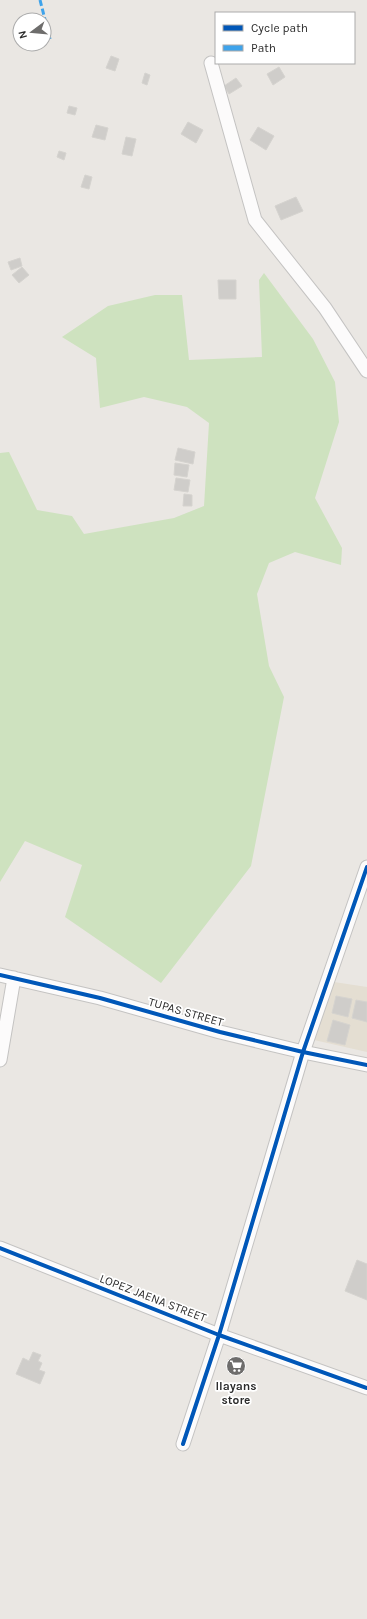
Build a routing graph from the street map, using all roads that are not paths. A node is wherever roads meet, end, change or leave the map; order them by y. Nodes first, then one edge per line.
1 (211, 63) dead end
2 (367, 371) edge
3 (367, 867) edge
4 (0, 975) edge
5 (14, 978) junction
6 (303, 1052) junction
7 (0, 1060) edge
8 (367, 1065) edge
9 (0, 1248) edge
10 (219, 1335) junction
11 (367, 1388) edge
12 (183, 1444) dead end

1 - 2 street
3 - 6 street
4 - 5 street, TUPAS STREET
5 - 6 street, TUPAS STREET
5 - 7 street
6 - 8 street, TUPAS STREET
6 - 10 street
9 - 10 street, LOPEZ JAENA STREET
10 - 11 street, LOPEZ JAENA STREET
10 - 12 street

